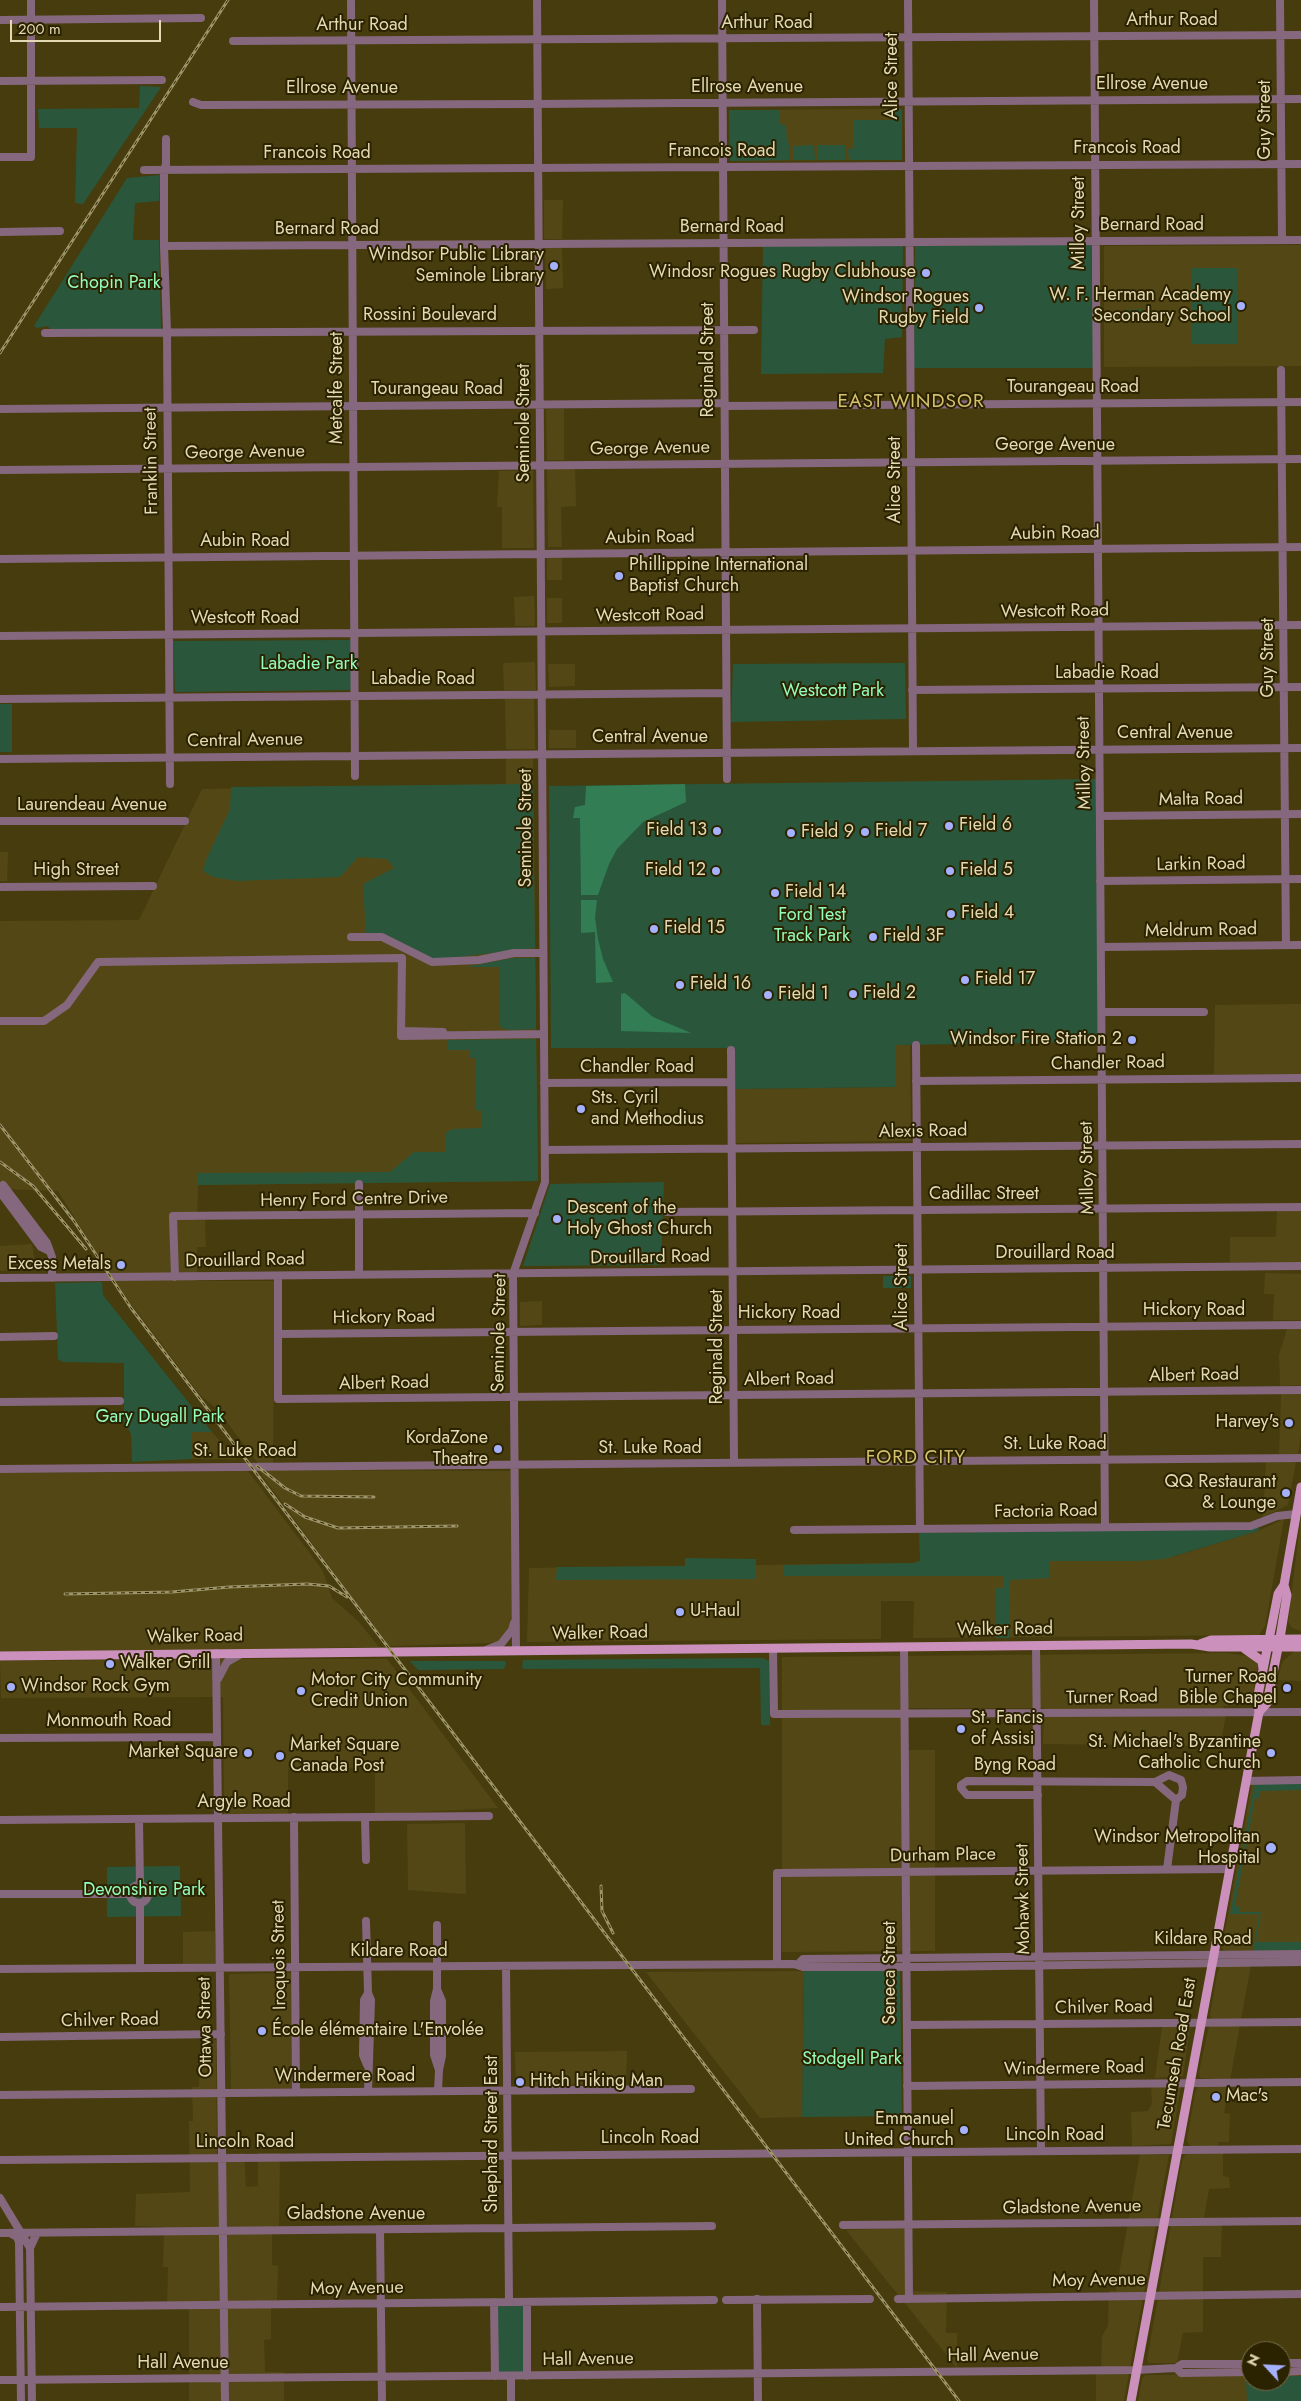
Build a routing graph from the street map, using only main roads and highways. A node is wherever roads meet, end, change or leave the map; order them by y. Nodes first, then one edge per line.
1 (1301, 1488) edge
2 (1284, 1585) junction
3 (1284, 1619) junction
4 (1301, 1639) edge
5 (1269, 1643) junction
6 (1279, 1643) junction
7 (1200, 1644) junction
8 (1242, 1648) junction
9 (1301, 1648) edge
10 (0, 1656) edge
11 (1263, 1670) junction
12 (1273, 1672) junction
13 (1259, 1712) junction
14 (1131, 2401) edge

1 - 2 main road, Tecumseh Road East
2 - 3 main road, Tecumseh Road East
2 - 5 main road, Tecumseh Road East
3 - 4 main road
3 - 6 main road, Tecumseh Road East
4 - 6 main road, Walker Road
5 - 6 main road, Walker Road
5 - 7 main road, Walker Road
5 - 8 main road, Walker Road
5 - 11 main road, Tecumseh Road East
6 - 9 main road, Walker Road
6 - 12 main road, Tecumseh Road East
7 - 8 main road, Walker Road
7 - 10 main road, Walker Road
8 - 11 main road
9 - 12 main road
11 - 13 main road, Tecumseh Road East
12 - 13 main road, Tecumseh Road East
13 - 14 main road, Tecumseh Road East

